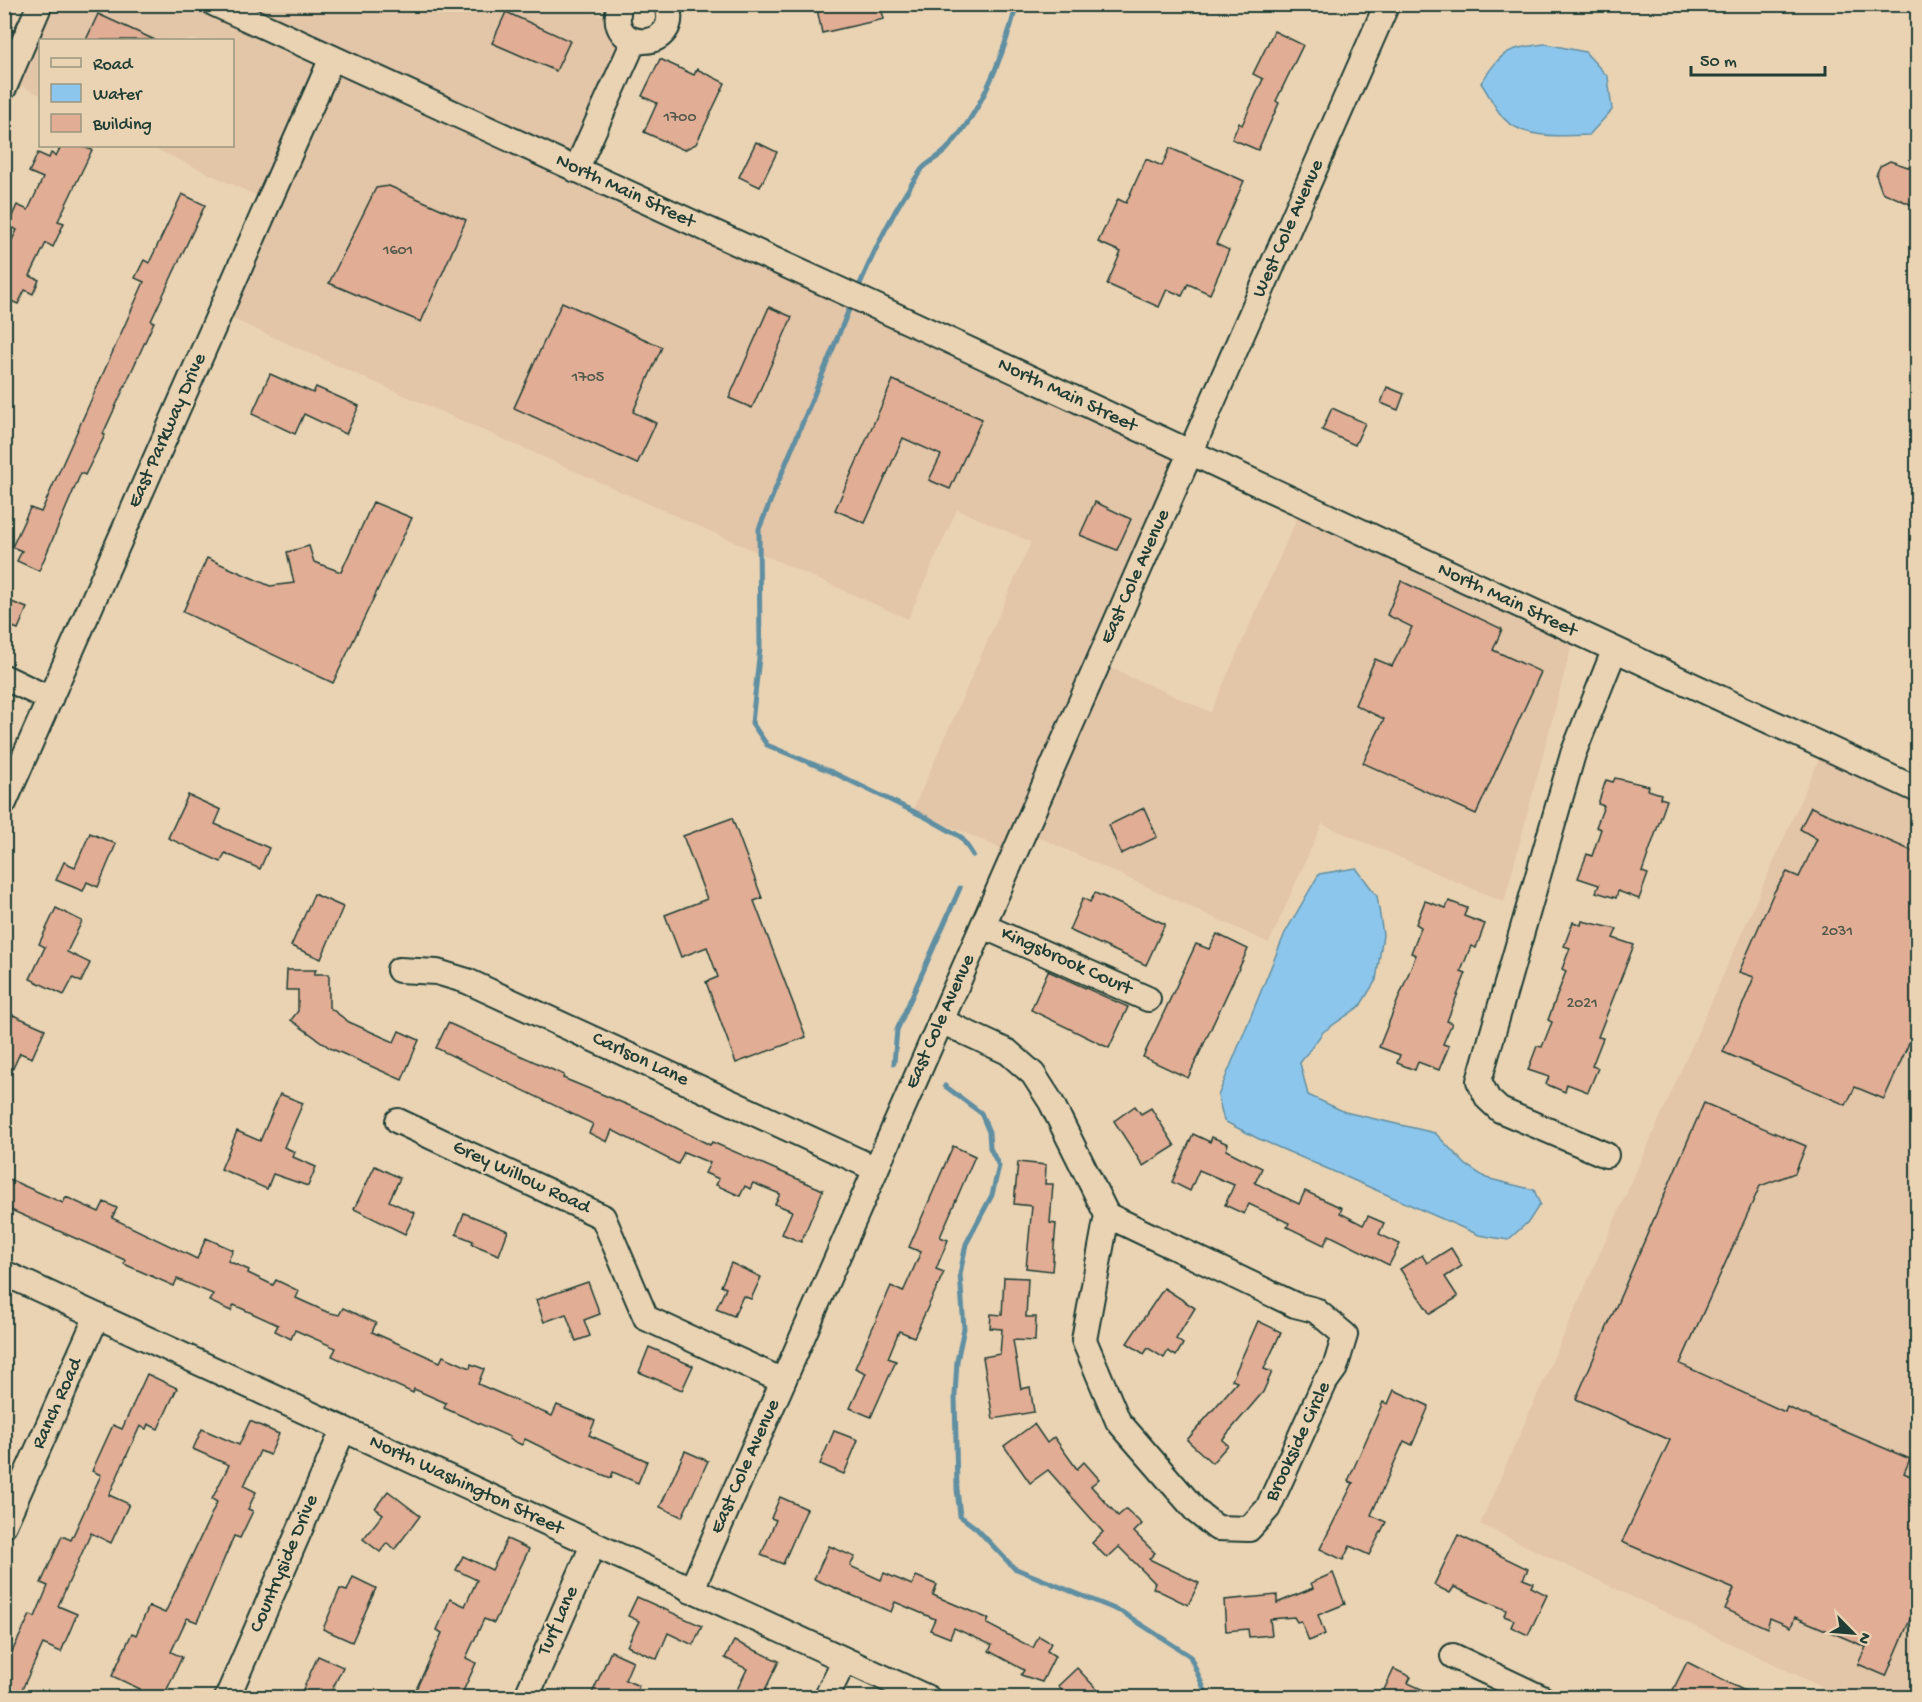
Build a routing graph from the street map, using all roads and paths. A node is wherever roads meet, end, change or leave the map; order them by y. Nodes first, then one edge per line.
1 (12, 4) edge
2 (40, 4) edge
3 (215, 4) edge
4 (620, 4) edge
5 (666, 4) edge
6 (1387, 4) edge
7 (4, 21) edge
8 (634, 41) junction
9 (332, 58) junction
10 (4, 88) edge
11 (576, 170) junction
12 (1191, 454) junction
13 (1614, 651) junction
14 (4, 677) edge
15 (50, 699) junction
16 (1917, 790) edge
17 (4, 803) edge
18 (983, 926) junction
19 (399, 969) dead end
20 (1148, 999) dead end
21 (942, 1021) junction
22 (398, 1121) dead end
23 (1606, 1155) dead end
24 (876, 1168) junction
25 (1107, 1215) junction
26 (4, 1273) edge
27 (97, 1316) junction
28 (783, 1381) junction
29 (343, 1430) junction
30 (4, 1525) edge
31 (593, 1545) junction
32 (692, 1591) junction
33 (1454, 1656) dead end
34 (844, 1661) junction
35 (227, 1698) edge
36 (525, 1698) edge
37 (826, 1698) edge
38 (928, 1698) edge
39 (1542, 1698) edge

1 - 7 street
2 - 10 street
3 - 9 street, North Main Street
4 - 8 street
5 - 8 street
6 - 12 street, West Cole Avenue
8 - 11 street
9 - 11 street, North Main Street
9 - 15 street, East Parkway Drive
11 - 12 street, North Main Street
12 - 13 street, North Main Street
12 - 18 street, East Cole Avenue
13 - 16 street, North Main Street
13 - 23 street
14 - 15 street
15 - 17 street, East Parkway Drive
18 - 20 street, Kingsbrook Court
18 - 21 street, East Cole Avenue
19 - 24 street, Carlson Lane
21 - 24 street, East Cole Avenue
21 - 25 street
22 - 28 street, Grey Willow Road
24 - 28 street, East Cole Avenue
25 - 25 street, Brookside Circle
26 - 27 street, North Washington Street
27 - 29 street, North Washington Street
27 - 30 street, Ranch Road
28 - 32 street, East Cole Avenue
29 - 31 street, North Washington Street
29 - 35 street, Countryside Drive
31 - 32 street, North Washington Street
31 - 36 street, Turf Lane
32 - 34 street, North Washington Street
33 - 39 street
34 - 37 street
34 - 38 street, North Washington Street

